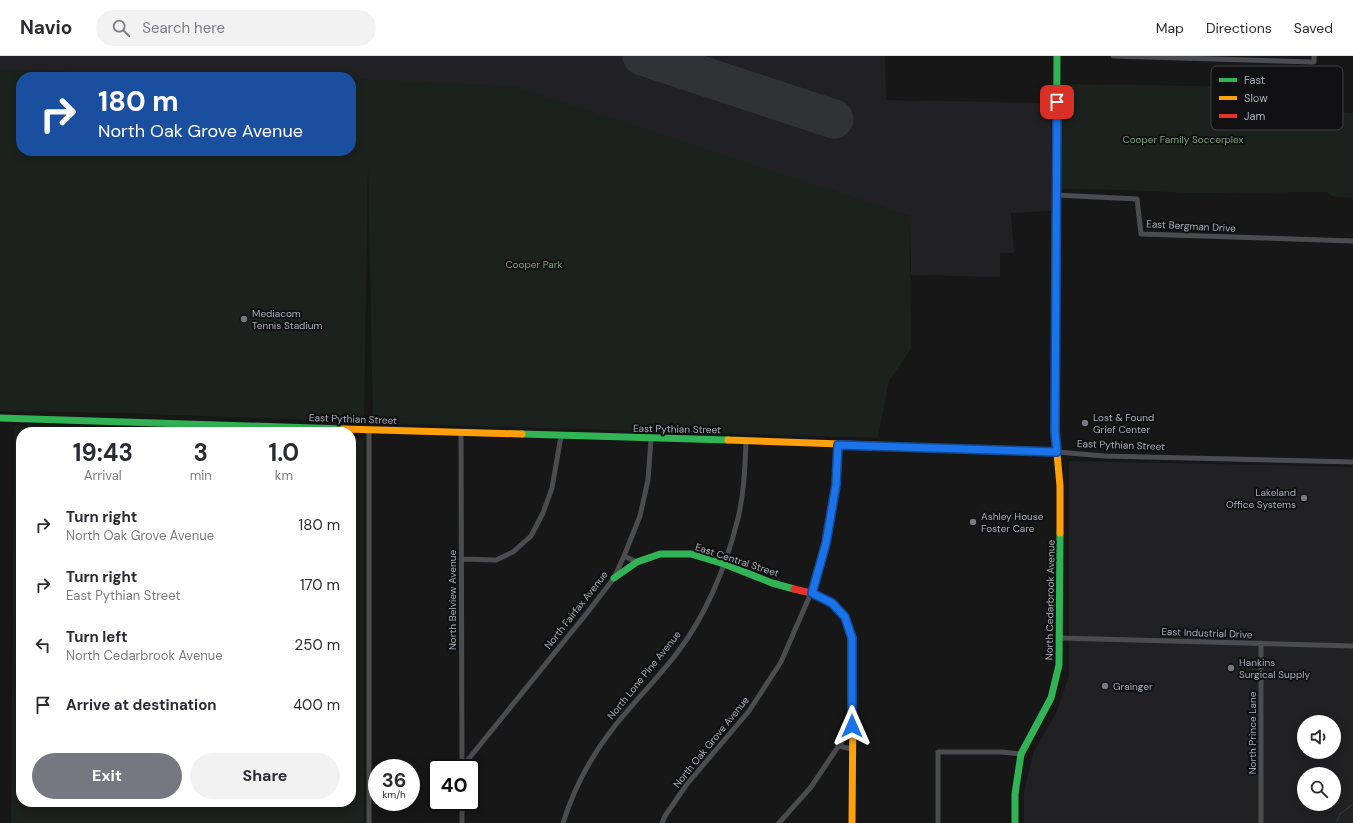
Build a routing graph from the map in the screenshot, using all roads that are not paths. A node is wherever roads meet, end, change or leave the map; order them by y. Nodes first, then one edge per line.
1 (1057, 56) edge
2 (1113, 56) edge
3 (1314, 56) edge
4 (1056, 195) junction
5 (1353, 241) edge
6 (0, 418) edge
7 (277, 427) edge
8 (356, 430) edge
9 (369, 430) junction
10 (461, 433) junction
11 (561, 436) junction
12 (652, 439) junction
13 (746, 441) junction
14 (838, 445) junction
15 (1057, 452) junction
16 (1353, 462) edge
17 (624, 556) junction
18 (461, 559) junction
19 (637, 562) junction
20 (724, 564) junction
21 (614, 578) junction
22 (812, 593) junction
23 (1060, 638) junction
24 (1261, 643) junction
25 (1353, 646) edge
26 (852, 726) junction
27 (839, 746) junction
28 (852, 749) junction
29 (1021, 754) junction
30 (462, 759) edge
31 (469, 759) edge
32 (462, 811) edge
33 (369, 823) edge
34 (462, 823) edge
35 (563, 823) edge
36 (662, 823) edge
37 (779, 823) edge
38 (852, 823) edge
39 (938, 823) edge
40 (1015, 823) edge
41 (1261, 823) edge

1 - 4 street, North Cedarbrook Avenue
2 - 3 street
4 - 5 street, East Bergman Drive
4 - 15 street, North Cedarbrook Avenue
6 - 7 street, East Pythian Street
8 - 9 street, East Pythian Street
9 - 10 street, East Pythian Street
9 - 33 street
10 - 11 street, East Pythian Street
10 - 18 street, North Belview Avenue
11 - 12 street, East Pythian Street
11 - 18 street
12 - 13 street, East Pythian Street
12 - 17 street, North Fairfax Avenue
13 - 14 street, East Pythian Street
13 - 20 street, North Lone Pine Avenue
14 - 15 street, East Pythian Street
14 - 22 street, North Oak Grove Avenue
15 - 16 street, East Pythian Street
15 - 23 street, North Cedarbrook Avenue
17 - 19 street
17 - 21 street, North Fairfax Avenue
18 - 30 street, North Belview Avenue
19 - 20 street, East Central Street
19 - 21 street, East Central Street
20 - 22 street, East Central Street
20 - 35 street, North Lone Pine Avenue
21 - 31 street, North Fairfax Avenue
22 - 26 street, East Central Street
22 - 36 street, North Oak Grove Avenue
23 - 24 street, East Industrial Drive
23 - 29 street, North Cedarbrook Avenue
24 - 25 street, East Industrial Drive
24 - 41 street, North Prince Lane
26 - 27 street
26 - 28 street, East Central Street
27 - 28 street
27 - 37 street
28 - 38 street, East Central Street
29 - 39 street
29 - 40 street, North Cedarbrook Avenue
32 - 34 street

